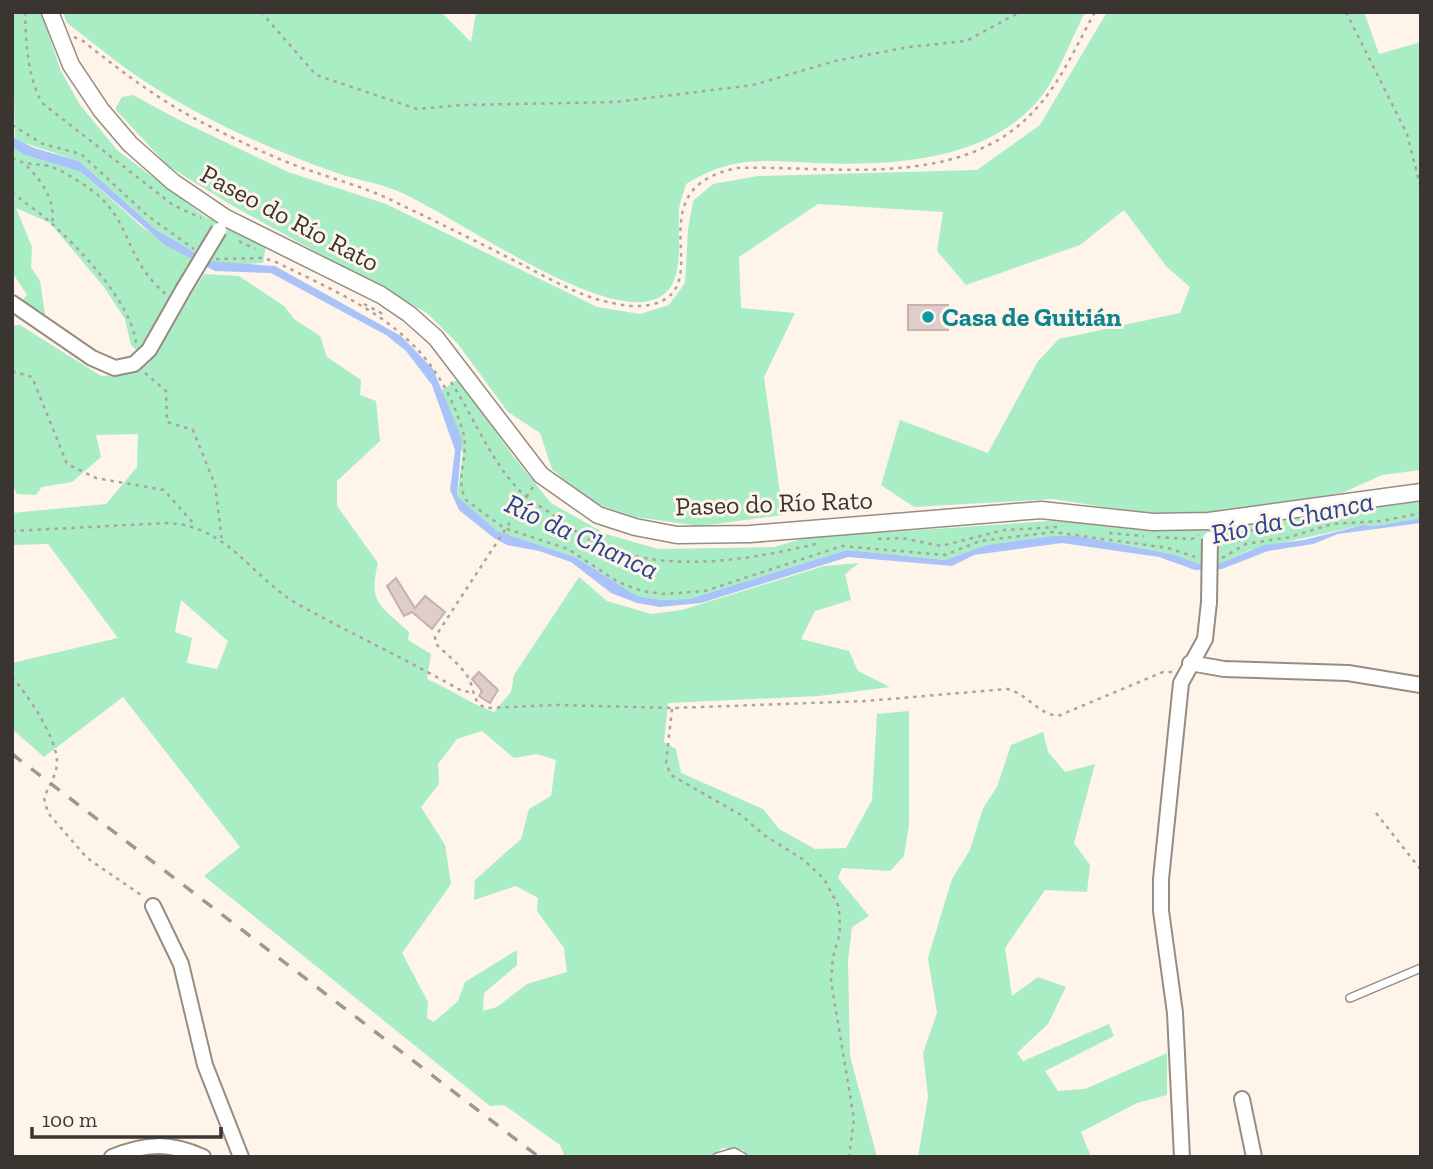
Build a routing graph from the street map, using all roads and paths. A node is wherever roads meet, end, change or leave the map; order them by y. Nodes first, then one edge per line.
1 (25, 12) edge
2 (50, 12) edge
3 (261, 12) edge
4 (1020, 12) edge
5 (1096, 12) edge
6 (1346, 12) edge
7 (57, 32) junction
8 (12, 125) edge
9 (12, 158) edge
10 (27, 166) junction
11 (1421, 189) edge
12 (12, 192) edge
13 (52, 223) junction
14 (222, 225) junction
15 (195, 250) dead end
16 (207, 256) dead end
17 (179, 296) junction
18 (12, 303) edge
19 (404, 329) dead end
20 (134, 364) junction
21 (12, 371) edge
22 (448, 378) dead end
23 (541, 475) junction
24 (1421, 492) edge
25 (527, 496) junction
26 (1421, 513) edge
27 (196, 527) junction
28 (1065, 527) dead end
29 (1277, 527) dead end
30 (503, 530) junction
31 (1210, 530) junction
32 (12, 531) edge
33 (1099, 531) dead end
34 (1230, 535) junction
35 (846, 539) dead end
36 (874, 539) dead end
37 (222, 541) junction
38 (836, 541) dead end
39 (825, 542) dead end
40 (1246, 544) junction
41 (1202, 558) dead end
42 (1215, 560) dead end
43 (1187, 668) junction
44 (12, 677) edge
45 (1421, 685) edge
46 (471, 692) junction
47 (673, 708) junction
48 (1376, 813) dead end
49 (1421, 870) edge
50 (153, 906) joint
51 (1421, 968) edge
52 (1350, 998) dead end
53 (1242, 1100) dead end
54 (112, 1157) edge
55 (203, 1157) edge
56 (240, 1157) edge
57 (717, 1157) edge
58 (743, 1157) edge
59 (849, 1157) edge
60 (1182, 1157) edge
61 (1254, 1157) edge

1 - 14 path
2 - 7 street, Paseo do Río Rato
3 - 4 path
5 - 7 path
6 - 11 path
7 - 14 street, Paseo do Río Rato
8 - 15 path
9 - 10 path
10 - 13 path
10 - 17 path
12 - 13 path
13 - 20 path
14 - 17 street, bridge
14 - 19 path
14 - 23 street, Paseo do Río Rato
16 - 30 path
17 - 20 street
18 - 20 street
20 - 37 path
21 - 27 path
22 - 25 path
23 - 25 path
23 - 31 street, Paseo do Río Rato
24 - 31 street, Paseo do Río Rato
25 - 30 path
25 - 39 path
26 - 40 path
27 - 32 path
27 - 37 path
28 - 36 path
29 - 34 path
30 - 41 path
30 - 46 path
31 - 33 path
31 - 34 path
31 - 43 street, bridge
34 - 40 path
35 - 38 path
37 - 46 path
40 - 42 path
43 - 45 street
43 - 47 path
43 - 60 street
44 - 50 path
46 - 47 path
47 - 59 path
48 - 49 path
50 - 56 street
51 - 52 lane
53 - 61 street
54 - 55 street
57 - 58 lane

